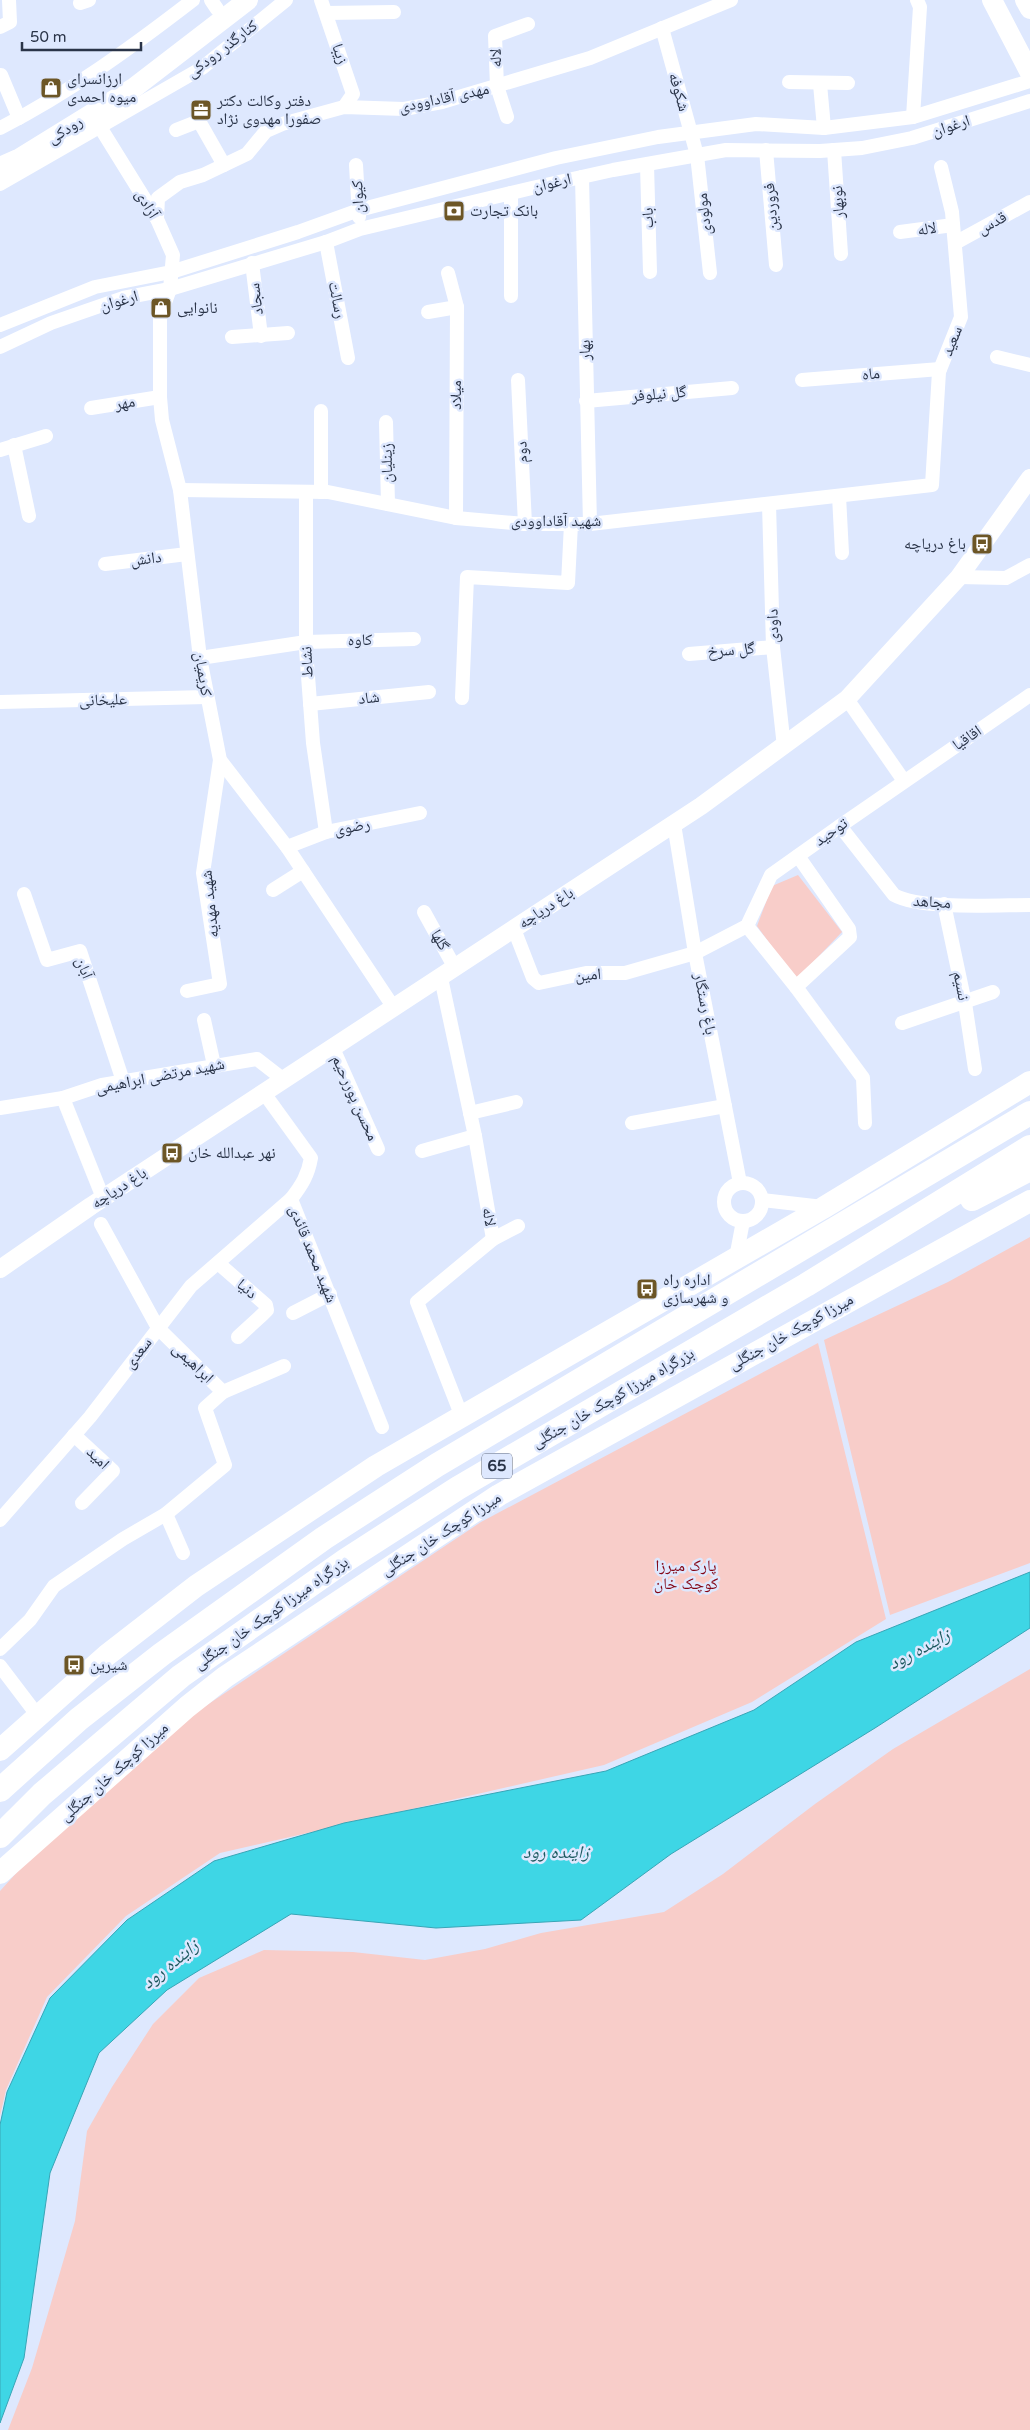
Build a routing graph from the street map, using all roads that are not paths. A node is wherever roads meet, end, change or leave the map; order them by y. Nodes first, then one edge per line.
1 (9, 0) edge
2 (193, 0) edge
3 (248, 0) edge
4 (286, 0) edge
5 (731, 0) edge
6 (918, 0) edge
7 (992, 0) edge
8 (1026, 0) edge
9 (218, 3) edge
10 (709, 4) edge
11 (324, 6) edge
12 (1030, 9) edge
13 (394, 12) dead end
14 (528, 24) dead end
15 (0, 27) edge
16 (662, 28) junction
17 (1030, 73) edge
18 (1, 75) edge
19 (1030, 81) edge
20 (789, 82) dead end
21 (848, 83) dead end
22 (820, 84) junction
23 (497, 86) junction
24 (1030, 100) edge
25 (344, 107) junction
26 (508, 117) dead end
27 (913, 117) junction
28 (19, 118) junction
29 (100, 127) junction
30 (0, 128) edge
31 (824, 128) junction
32 (176, 130) dead end
33 (691, 133) junction
34 (766, 150) junction
35 (834, 150) junction
36 (0, 154) edge
37 (697, 155) junction
38 (224, 165) junction
39 (356, 165) dead end
40 (647, 165) junction
41 (941, 167) dead end
42 (0, 168) edge
43 (582, 176) junction
44 (0, 184) edge
45 (510, 194) junction
46 (1030, 202) edge
47 (359, 210) junction
48 (157, 219) junction
49 (953, 225) junction
50 (360, 229) junction
51 (298, 232) junction
52 (900, 232) dead end
53 (326, 242) junction
54 (955, 243) junction
55 (301, 249) junction
56 (842, 254) dead end
57 (252, 263) junction
58 (776, 265) dead end
59 (171, 272) junction
60 (650, 272) dead end
61 (448, 273) dead end
62 (710, 273) dead end
63 (170, 289) junction
64 (511, 296) dead end
65 (457, 307) junction
66 (428, 312) dead end
67 (0, 325) edge
68 (288, 333) dead end
69 (260, 336) junction
70 (232, 338) dead end
71 (0, 347) edge
72 (997, 357) dead end
73 (348, 358) dead end
74 (1030, 365) edge
75 (940, 368) junction
76 (518, 380) dead end
77 (802, 380) dead end
78 (732, 388) dead end
79 (160, 397) junction
80 (586, 401) junction
81 (91, 408) dead end
82 (321, 411) dead end
83 (386, 422) dead end
84 (46, 436) dead end
85 (14, 445) junction
86 (0, 450) edge
87 (1030, 478) edge
88 (932, 485) joint
89 (180, 490) junction
90 (306, 492) junction
91 (321, 492) junction
92 (840, 496) junction
93 (388, 504) junction
94 (769, 504) junction
95 (29, 516) dead end
96 (456, 518) junction
97 (525, 524) junction
98 (570, 524) junction
99 (590, 524) junction
100 (842, 553) dead end
101 (187, 554) junction
102 (106, 564) dead end
103 (1030, 565) edge
104 (959, 577) junction
105 (414, 640) dead end
106 (306, 642) junction
107 (773, 647) junction
108 (689, 654) dead end
109 (200, 658) junction
110 (429, 692) dead end
111 (1030, 695) edge
112 (207, 697) junction
113 (462, 698) dead end
114 (847, 699) junction
115 (0, 702) edge
116 (310, 704) junction
117 (784, 747) junction
118 (220, 760) junction
119 (904, 781) junction
120 (420, 813) dead end
121 (674, 824) junction
122 (840, 826) junction
123 (326, 832) junction
124 (287, 847) junction
125 (798, 856) junction
126 (303, 871) junction
127 (273, 890) dead end
128 (24, 894) dead end
129 (944, 904) junction
130 (1030, 905) edge
131 (424, 912) dead end
132 (747, 926) junction
133 (514, 929) junction
134 (695, 953) junction
135 (448, 973) junction
136 (796, 987) junction
137 (186, 991) dead end
138 (993, 992) dead end
139 (965, 1003) junction
140 (394, 1008) junction
141 (204, 1020) dead end
142 (902, 1023) dead end
143 (332, 1048) junction
144 (214, 1065) junction
145 (975, 1069) dead end
146 (284, 1080) junction
147 (123, 1081) junction
148 (1030, 1082) edge
149 (264, 1093) junction
150 (64, 1098) junction
151 (516, 1102) dead end
152 (724, 1106) junction
153 (0, 1108) edge
154 (1030, 1113) edge
155 (470, 1114) junction
156 (632, 1123) dead end
157 (865, 1123) dead end
158 (475, 1136) junction
159 (1030, 1147) edge
160 (378, 1149) dead end
161 (422, 1151) dead end
162 (1030, 1169) edge
163 (740, 1183) junction
164 (103, 1198) junction
165 (291, 1199) junction
166 (762, 1200) junction
167 (1030, 1201) edge
168 (823, 1208) junction
169 (743, 1221) junction
170 (101, 1224) dead end
171 (518, 1226) dead end
172 (493, 1239) junction
173 (736, 1258) junction
174 (218, 1263) junction
175 (0, 1269) edge
176 (806, 1285) junction
177 (330, 1294) junction
178 (293, 1313) dead end
179 (158, 1328) junction
180 (238, 1337) dead end
181 (284, 1366) dead end
182 (223, 1392) junction
183 (462, 1416) junction
184 (382, 1427) dead end
185 (74, 1435) junction
186 (82, 1503) dead end
187 (166, 1514) junction
188 (0, 1520) edge
189 (182, 1552) dead end
190 (0, 1649) edge
191 (0, 1666) edge
192 (38, 1716) junction
193 (0, 1750) edge
194 (0, 1790) edge
195 (0, 1836) edge
196 (0, 1873) edge

1 - 15 street
2 - 28 street
3 - 42 main road, رودکی
4 - 29 street, کنارگذر رودکی
5 - 10 street, مهدی آقاداوودی
6 - 27 street
7 - 17 main road
8 - 12 main road
9 - 36 main road, رودکی
10 - 16 street, مهدی آقاداوودی
11 - 13 street
11 - 25 street, زیبا
14 - 23 street, لاله
16 - 23 street, مهدی آقاداوودی
16 - 33 street, شکوفه
18 - 28 street
19 - 27 street, ارغوان
20 - 22 street
21 - 22 street
22 - 31 street
23 - 25 street, مهدی آقاداوودی
23 - 26 street
24 - 35 street, ارغوان
25 - 38 street, مهدی آقاداوودی
27 - 31 street, ارغوان
28 - 30 street
29 - 44 street, کنارگذر رودکی
29 - 48 street, آزادی
31 - 33 street, ارغوان
32 - 38 street
33 - 37 street, شکوفه
33 - 47 street, ارغوان
34 - 35 street, ارغوان
34 - 37 street, ارغوان
34 - 58 street, فروردین
35 - 56 street, نوبهار
37 - 40 street, ارغوان
37 - 62 street, مولودی
38 - 48 street, مهدی آقاداوودی
39 - 47 street, کیوان
40 - 43 street, ارغوان
40 - 60 street, باب
41 - 49 street, سعید
43 - 45 street, ارغوان
43 - 80 street, بهار
45 - 50 street, ارغوان
45 - 64 street
46 - 54 street, قدس
47 - 50 street, کیوان
47 - 51 street, ارغوان
48 - 59 street, آزادی
49 - 52 street, لاله
49 - 54 street, سعید
50 - 53 street, ارغوان
51 - 55 street
51 - 59 street, ارغوان
53 - 55 street, ارغوان
53 - 73 street, رسالت
54 - 75 street, سعید
55 - 57 street, ارغوان
57 - 63 street, ارغوان
57 - 69 street, سجاد
59 - 63 street, آزادی
59 - 67 street, ارغوان
61 - 65 street, میلاد
63 - 71 street, ارغوان
63 - 79 street, کریمیان
65 - 66 street
65 - 96 street, میلاد
68 - 69 street
69 - 70 street
72 - 74 street
75 - 77 street, ماه
75 - 88 street, سعید
76 - 97 street, دوم
78 - 80 street, گل نیلوفر
79 - 81 street, مهر
79 - 89 street, کریمیان
80 - 99 street, بهار
82 - 91 street
83 - 93 street, زینلیان
84 - 85 street
85 - 86 street
85 - 95 street
87 - 104 street, باغ دریاچه
88 - 92 street, شهید آقاداوودی
89 - 90 street, شهید آقاداوودی
89 - 101 street, کریمیان
90 - 91 street, شهید آقاداوودی
90 - 106 street, نشاط
91 - 93 street, شهید آقاداوودی
92 - 94 street, شهید آقاداوودی
92 - 100 street
93 - 96 street, شهید آقاداوودی
94 - 99 street, شهید آقاداوودی
94 - 107 street, داودی
96 - 97 street, شهید آقاداوودی
97 - 98 street, شهید آقاداوودی
98 - 99 street, شهید آقاداوودی
98 - 113 street
101 - 102 street, دانش
101 - 109 street, کریمیان
103 - 104 street
104 - 114 street, باغ دریاچه
105 - 106 street, کاوه
106 - 109 street, کاوه
106 - 116 street, نشاط
107 - 108 street, گل سرخ
107 - 117 street, داودی
109 - 112 street, کریمیان
110 - 116 street, شاد
111 - 119 street, اقاقیا
112 - 115 street, علیخانی
112 - 118 street, کریمیان
114 - 117 street, باغ دریاچه
114 - 119 street
116 - 123 street, نشاط
117 - 121 street, باغ دریاچه
118 - 124 street, کریمیان
118 - 137 street, شهید مهدیه
119 - 122 street, توحید
120 - 123 street, رضوی
121 - 133 street, باغ دریاچه
121 - 134 street, باغ رستگار
122 - 125 street, توحید
122 - 129 street, مجاهد
123 - 124 street, رضوی
124 - 126 street, کریمیان
125 - 132 street, توحید
125 - 136 street
126 - 127 street
126 - 140 street, کریمیان
128 - 147 street, آبان
129 - 130 street, مجاهد
129 - 139 street, نسیم
131 - 135 street, گلها
132 - 134 street
132 - 136 street
133 - 134 street, امین
133 - 135 street, باغ دریاچه
134 - 152 street, باغ رستگار
135 - 140 street, باغ دریاچه
135 - 155 street, لاله
136 - 157 street
138 - 139 street
139 - 142 street
139 - 145 street, نسیم
140 - 143 street, باغ دریاچه
141 - 144 street
143 - 146 street, باغ دریاچه
143 - 160 street, محسن پوررحیم
144 - 146 street, شهید مرتضی ابراهیمی
144 - 147 street, شهید مرتضی ابراهیمی
146 - 149 street, باغ دریاچه
147 - 150 street, شهید مرتضی ابراهیمی
148 - 168 main road
149 - 164 street, باغ دریاچه
149 - 165 street, شهید محمد قائدی
150 - 153 street, شهید مرتضی ابراهیمی
150 - 164 street
151 - 155 street
152 - 156 street
152 - 163 street, باغ رستگار
154 - 194 highway, بزرگراه میرزا کوچک خان جنگلی / 65
155 - 158 street, لاله
158 - 161 street
158 - 172 street, لاله
159 - 176 highway, بزرگراه میرزا کوچک خان جنگلی / 65
162 - 176 highway
163 - 166 street
163 - 169 street
164 - 175 street, باغ دریاچه
165 - 174 street, سعدی
165 - 177 street, شهید محمد قائدی
166 - 168 street
166 - 169 street
167 - 196 main road, میرزا کوچک خان جنگلی
168 - 173 main road
169 - 173 street
170 - 179 street, ابراهیمی
171 - 172 street
172 - 183 street, لاله
173 - 183 main road
174 - 179 street, سعدی
174 - 180 street, دنیا
176 - 195 highway, بزرگراه میرزا کوچک خان جنگلی / 65
177 - 178 street
177 - 184 street, شهید محمد قائدی
179 - 182 street, ابراهیمی
179 - 185 street, سعدی
181 - 182 street, ابراهیمی
182 - 187 street
183 - 192 main road
185 - 186 street, امید
185 - 188 street, سعدی
187 - 189 street
187 - 190 street
191 - 192 street
192 - 193 main road

